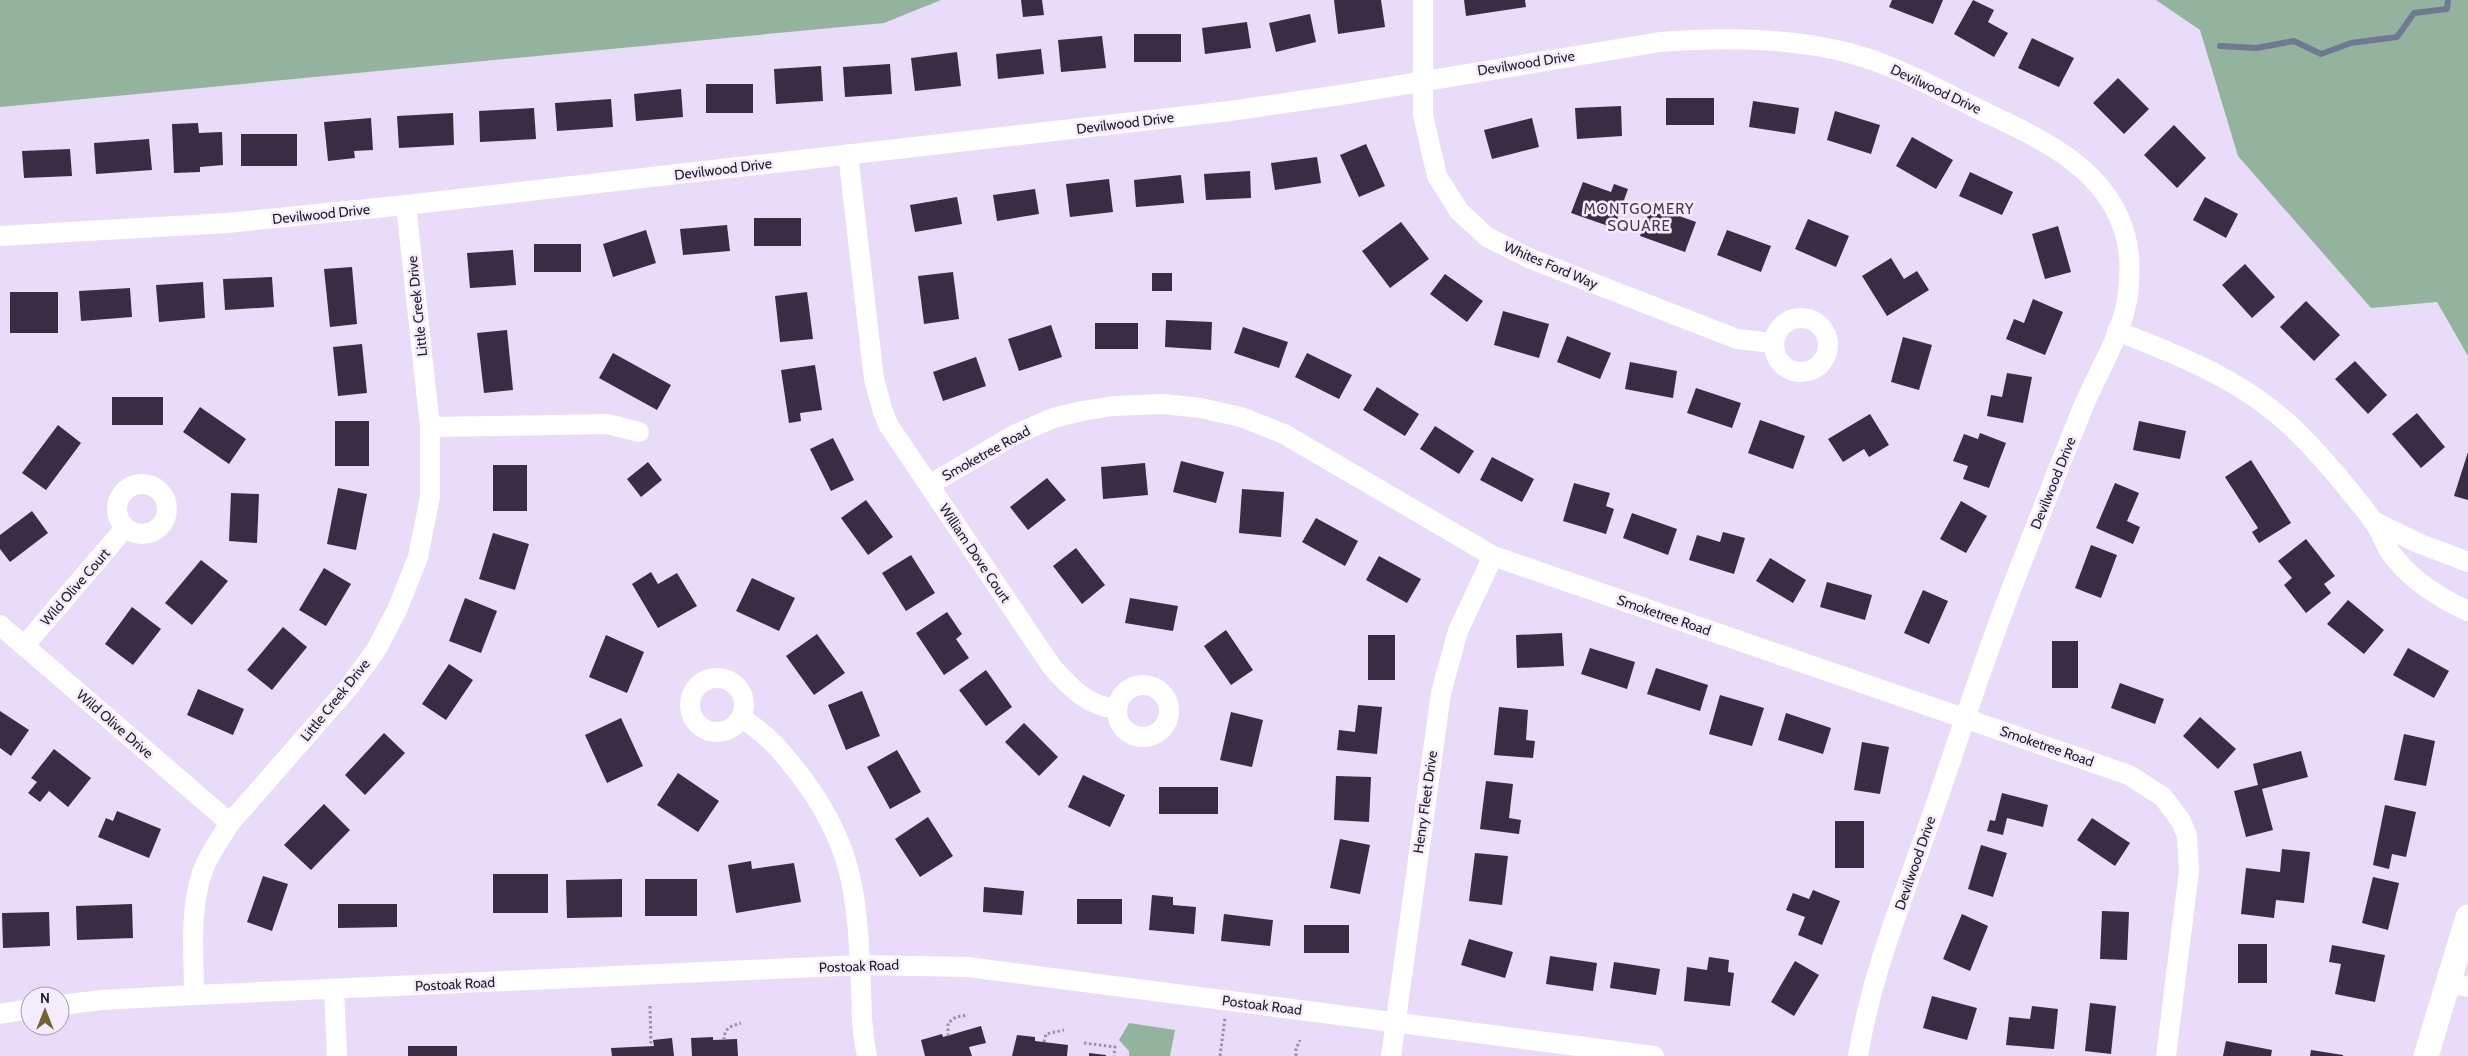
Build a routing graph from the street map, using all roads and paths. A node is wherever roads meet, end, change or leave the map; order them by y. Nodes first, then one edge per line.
1 (1423, 0) edge
2 (1423, 80) junction
3 (848, 154) junction
4 (406, 205) junction
5 (0, 236) edge
6 (2117, 331) junction
7 (1774, 343) dead end
8 (430, 428) junction
9 (639, 432) dead end
10 (930, 485) junction
11 (2373, 520) junction
12 (125, 528) dead end
13 (1493, 556) junction
14 (2468, 562) edge
15 (2468, 611) edge
16 (0, 625) edge
17 (24, 646) junction
18 (1117, 709) dead end
19 (741, 718) dead end
20 (1966, 718) junction
21 (230, 823) junction
22 (2468, 917) edge
23 (860, 966) junction
24 (2458, 985) edge
25 (334, 990) junction
26 (194, 995) junction
27 (1227, 1000) junction
28 (70, 1004) edge
29 (650, 1006) dead end
30 (20, 1011) edge
31 (0, 1014) edge
32 (968, 1015) dead end
33 (1396, 1022) junction
34 (741, 1023) dead end
35 (1064, 1030) dead end
36 (948, 1036) dead end
37 (724, 1040) dead end
38 (1300, 1040) dead end
39 (1044, 1042) dead end
40 (1084, 1043) dead end
41 (652, 1046) dead end
42 (337, 1056) edge
43 (867, 1056) edge
44 (1114, 1056) edge
45 (1220, 1056) edge
46 (1296, 1056) edge
47 (1391, 1056) edge
48 (1654, 1056) edge
49 (1858, 1056) edge
50 (2166, 1056) edge
51 (2426, 1056) edge

1 - 2 street, Whites Ford Way
2 - 3 street, Devilwood Drive
2 - 6 street, Devilwood Drive
2 - 7 street, Whites Ford Way
3 - 4 street, Devilwood Drive
3 - 10 street, William Dove Court
4 - 5 street, Devilwood Drive
4 - 8 street, Little Creek Drive
6 - 11 street
6 - 20 street, Devilwood Drive
8 - 9 street
8 - 21 street, Little Creek Drive
10 - 13 street, Smoketree Road
10 - 18 street, William Dove Court
11 - 14 street
11 - 15 street
12 - 17 street, Wild Olive Court
13 - 20 street, Smoketree Road
13 - 33 street, Henry Fleet Drive
16 - 17 street, Wild Olive Drive
17 - 21 street, Wild Olive Drive
19 - 23 street
20 - 49 street, Devilwood Drive
20 - 50 street, Smoketree Road
21 - 26 street, Little Creek Drive
22 - 24 main road
23 - 25 street, Postoak Road
23 - 27 street, Postoak Road
23 - 43 street
24 - 51 main road
25 - 26 street, Postoak Road
25 - 42 street
26 - 28 street, Postoak Road
27 - 33 street, Postoak Road
27 - 45 path
29 - 41 path
30 - 31 street
32 - 36 path
33 - 47 street, Henry Fleet Drive
33 - 48 street, Postoak Road
34 - 37 path
35 - 39 path
38 - 46 path
40 - 44 path

